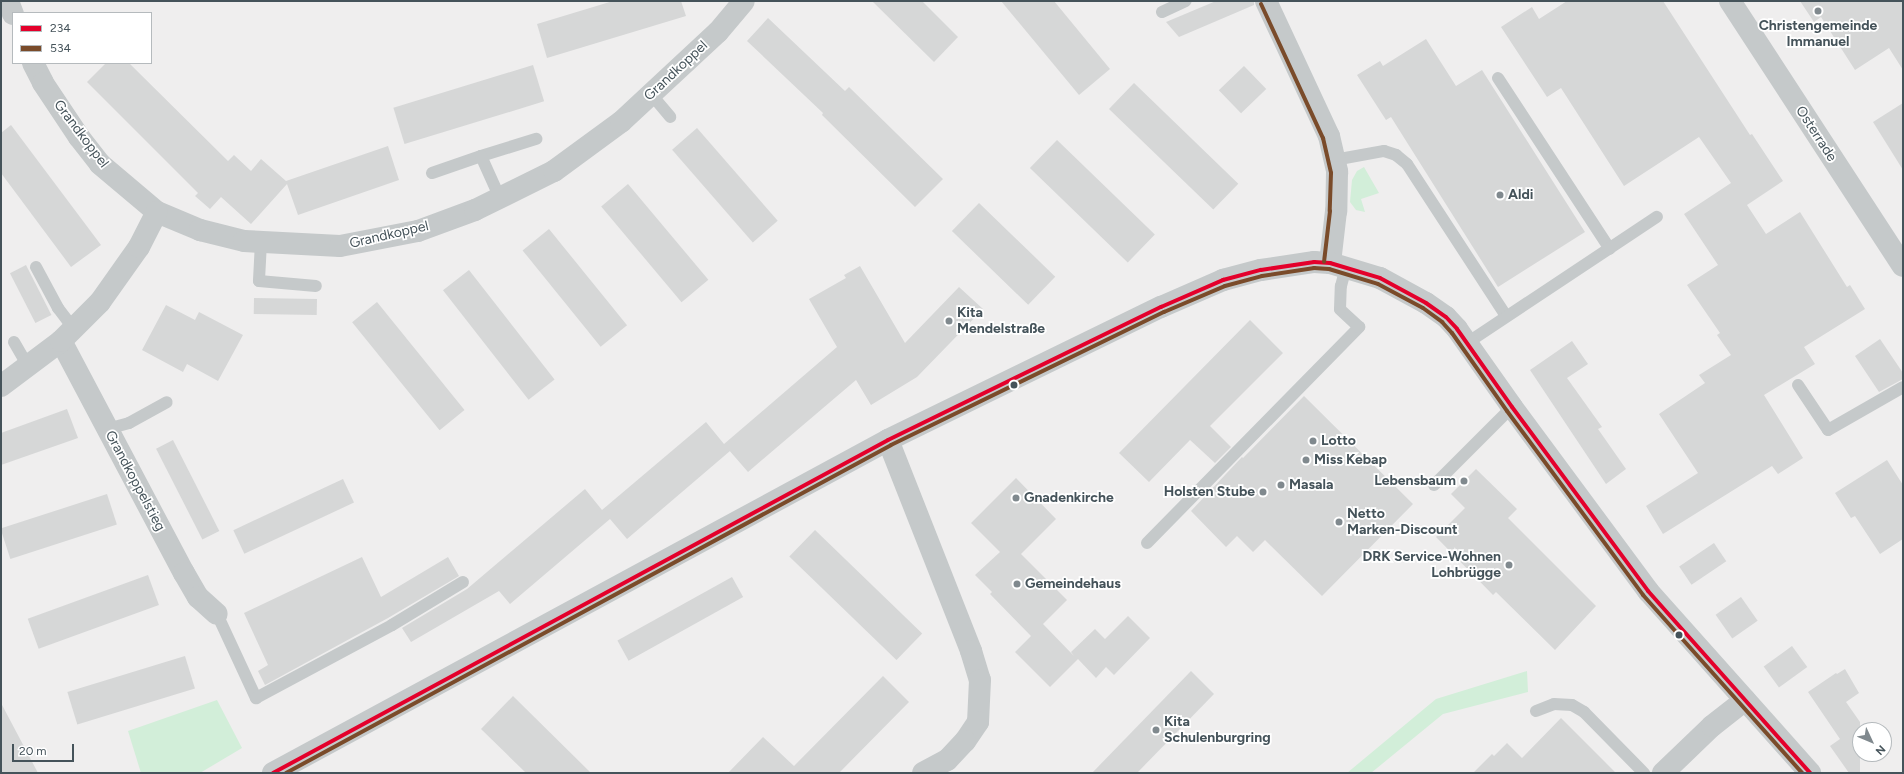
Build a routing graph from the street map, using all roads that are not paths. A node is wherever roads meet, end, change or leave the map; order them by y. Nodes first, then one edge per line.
1 (8, 1) edge
2 (744, 1) edge
3 (1186, 1) edge
4 (1266, 1) edge
5 (1730, 1) edge
6 (12, 12) edge
7 (1162, 12) dead end
8 (34, 64) edge
9 (1498, 78) dead end
10 (651, 94) junction
11 (670, 118) dead end
12 (536, 139) dead end
13 (481, 156) junction
14 (1334, 160) junction
15 (432, 173) dead end
16 (500, 198) junction
17 (157, 212) junction
18 (1658, 217) dead end
19 (262, 242) junction
20 (1610, 249) junction
21 (1338, 265) junction
22 (1903, 266) edge
23 (36, 267) dead end
24 (316, 286) dead end
25 (1506, 316) junction
26 (67, 335) junction
27 (14, 342) dead end
28 (1467, 342) junction
29 (28, 366) junction
30 (1798, 385) dead end
31 (1, 386) edge
32 (1903, 387) edge
33 (167, 402) dead end
34 (1512, 407) junction
35 (107, 428) junction
36 (888, 440) junction
37 (1434, 485) dead end
38 (1146, 543) dead end
39 (463, 582) dead end
40 (217, 614) joint
41 (1745, 700) junction
42 (1536, 711) dead end
43 (273, 773) edge
44 (923, 773) edge
45 (1644, 773) edge
46 (1663, 773) edge
47 (1810, 773) edge

1 - 6 street
2 - 10 street, Grandkoppel
3 - 7 lane
4 - 14 street
5 - 22 street, Osterrade
8 - 17 street, Grandkoppel
9 - 20 lane
10 - 11 lane
10 - 16 street, Grandkoppel
12 - 13 lane
13 - 15 lane
13 - 16 lane
14 - 21 street
14 - 25 lane
16 - 19 street, Grandkoppel
17 - 19 street, Grandkoppel
17 - 26 street
18 - 20 lane
19 - 24 lane
20 - 25 lane
21 - 28 street
21 - 36 street
21 - 38 lane
23 - 26 lane
25 - 28 lane
26 - 29 street
26 - 35 street, Grandkoppelstieg
27 - 29 lane
28 - 34 street
29 - 31 street
30 - 32 lane
33 - 35 lane
34 - 37 lane
34 - 41 street
35 - 40 street, Grandkoppelstieg
36 - 43 street
36 - 44 street
39 - 40 lane
41 - 46 street
41 - 47 street
42 - 45 lane

